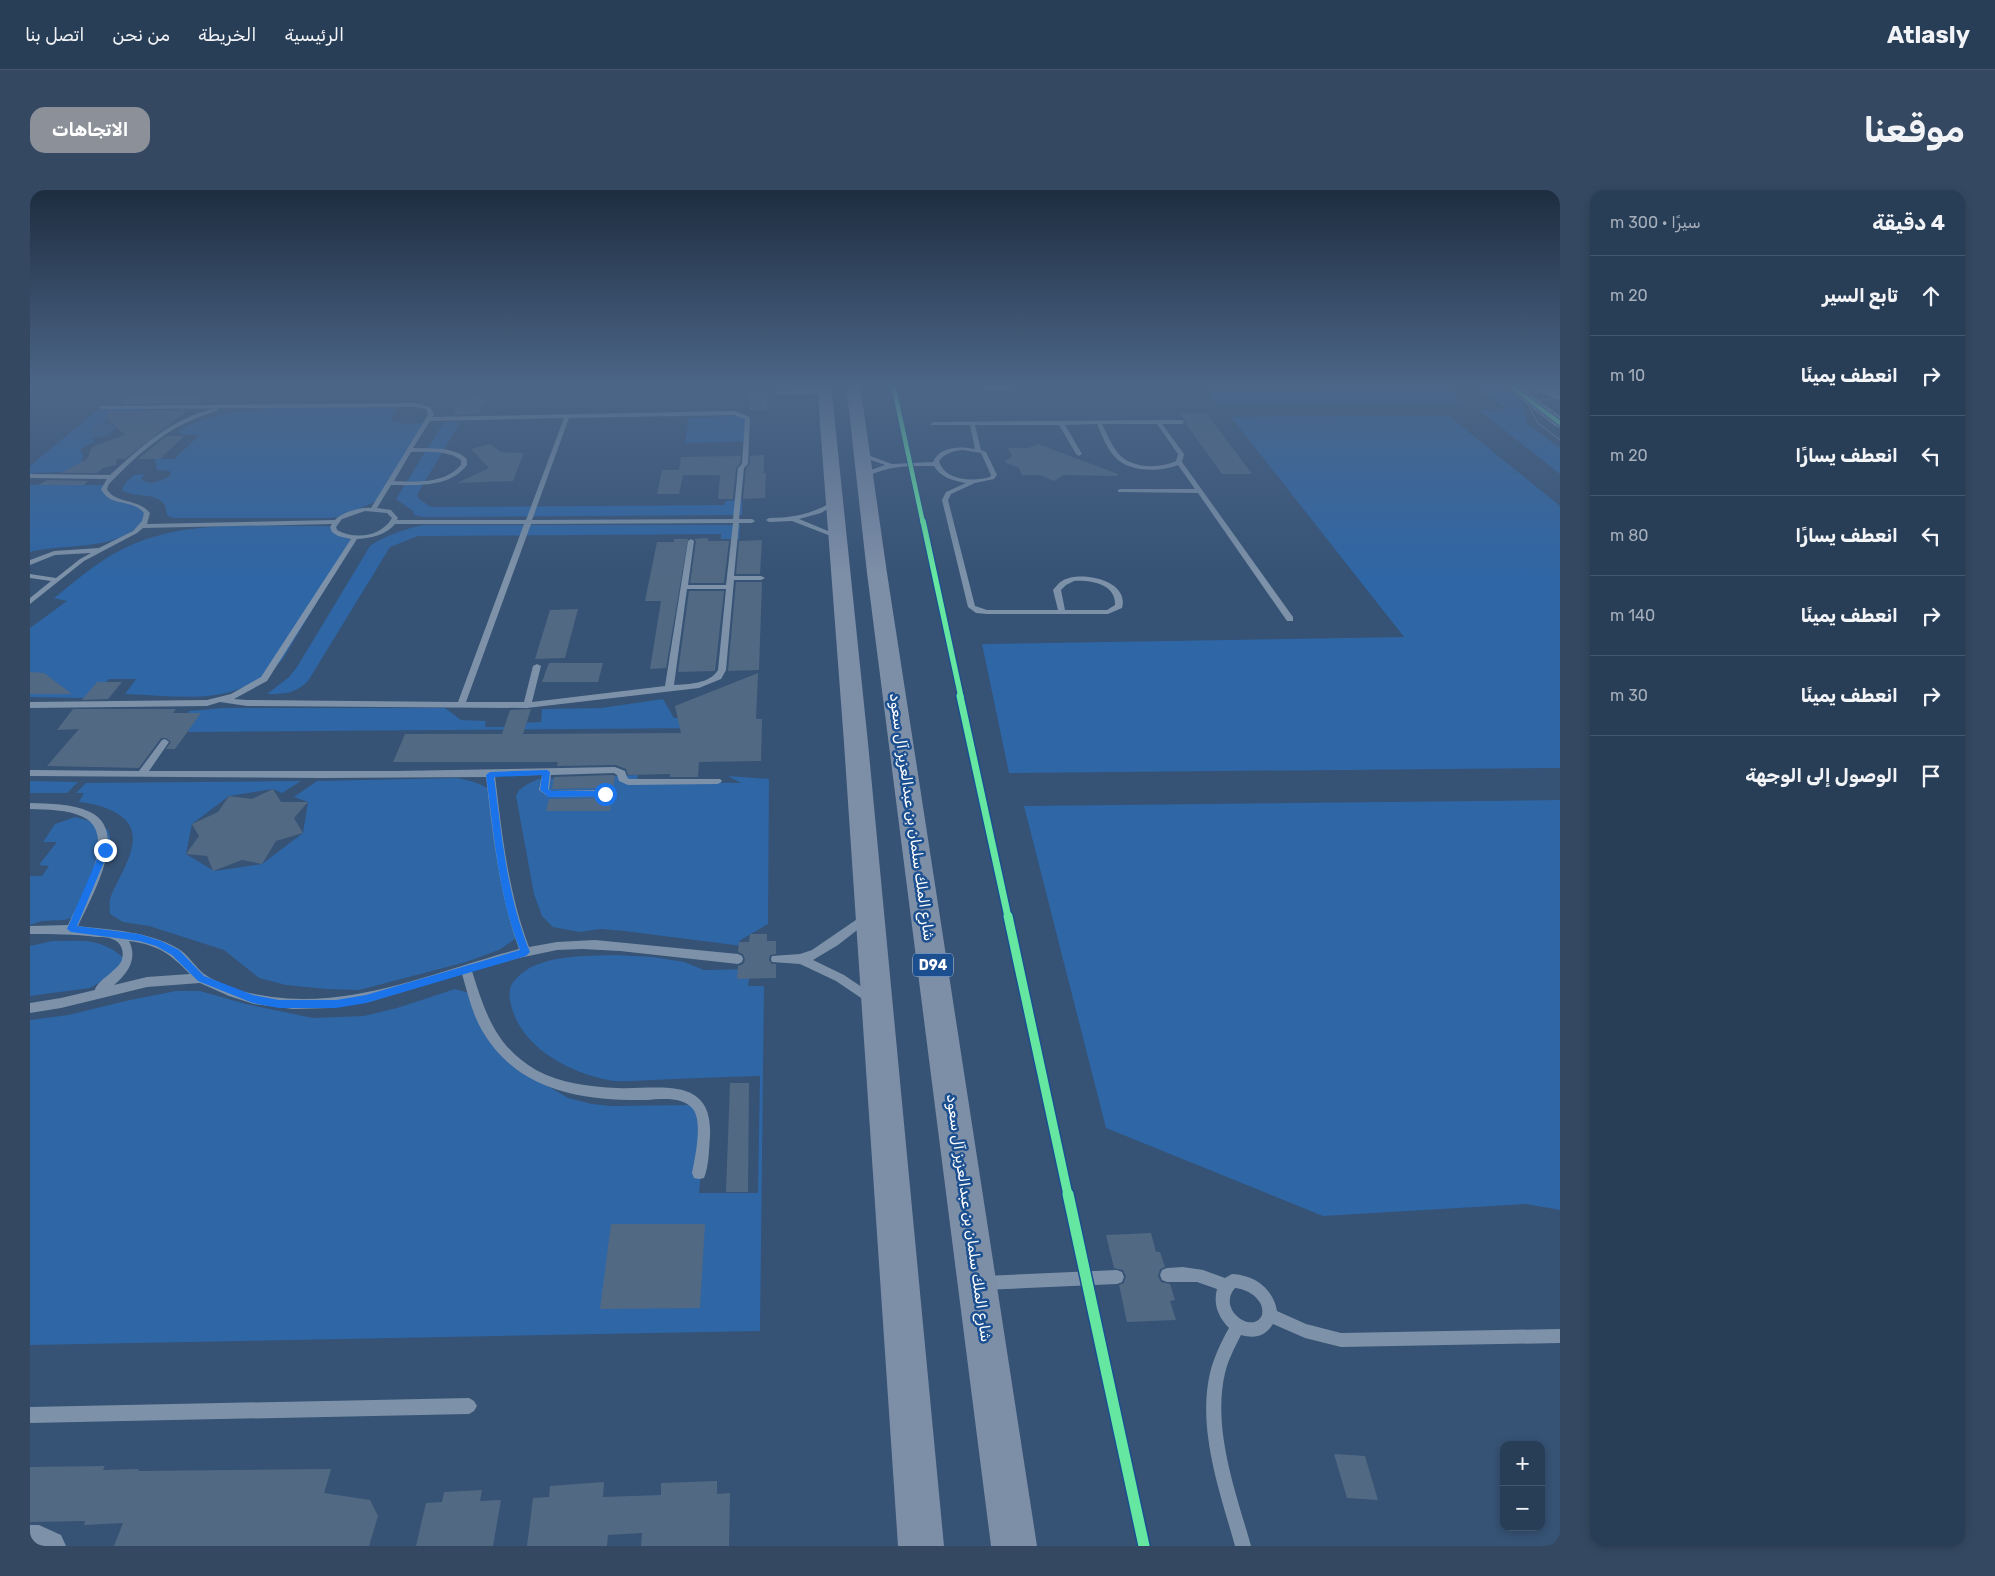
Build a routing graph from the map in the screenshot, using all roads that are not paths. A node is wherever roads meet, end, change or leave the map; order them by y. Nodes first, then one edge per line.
1 (146, 447) edge
2 (411, 447) edge
3 (556, 447) edge
4 (747, 447) edge
5 (830, 447) edge
6 (868, 447) edge
7 (1075, 447) edge
8 (1112, 447) edge
9 (1176, 447) edge
10 (409, 450) junction
11 (978, 450) joint
12 (1078, 454) dead end
13 (1179, 462) junction
14 (936, 464) junction
15 (872, 465) junction
16 (30, 476) edge
17 (112, 477) junction
18 (974, 482) junction
19 (389, 483) junction
20 (1120, 491) dead end
21 (1199, 491) junction
22 (834, 492) junction
23 (374, 508) junction
24 (737, 520) junction
25 (769, 520) dead end
26 (794, 520) junction
27 (752, 521) dead end
28 (335, 522) junction
29 (394, 522) junction
30 (528, 522) junction
31 (141, 526) junction
32 (356, 538) junction
33 (838, 538) junction
34 (691, 541) dead end
35 (99, 550) junction
36 (30, 563) edge
37 (877, 573) junction
38 (30, 576) edge
39 (732, 578) junction
40 (762, 578) dead end
41 (57, 580) junction
42 (684, 587) junction
43 (730, 587) junction
44 (30, 602) edge
45 (1062, 612) junction
46 (1290, 619) dead end
47 (537, 666) dead end
48 (669, 689) junction
49 (222, 700) junction
50 (30, 705) edge
51 (461, 705) junction
52 (527, 705) junction
53 (166, 742) dead end
54 (547, 772) junction
55 (30, 773) edge
56 (142, 774) junction
57 (490, 775) junction
58 (717, 782) dead end
59 (605, 794) dead end
60 (30, 806) edge
61 (870, 913) junction
62 (71, 929) junction
63 (30, 930) edge
64 (116, 936) junction
65 (526, 952) junction
66 (738, 959) dead end
67 (776, 959) dead end
68 (801, 959) junction
69 (466, 969) junction
70 (201, 978) junction
71 (89, 995) junction
72 (877, 1004) junction
73 (30, 1008) edge
74 (699, 1173) dead end
75 (1167, 1275) dead end
76 (1116, 1277) dead end
77 (978, 1283) junction
78 (1225, 1286) junction
79 (1270, 1315) junction
80 (1238, 1326) junction
81 (1560, 1336) edge
82 (469, 1406) dead end
83 (30, 1415) edge
84 (30, 1542) edge
85 (50, 1546) edge
86 (921, 1546) edge
87 (1014, 1546) edge
88 (1243, 1546) edge

1 - 17 lane
2 - 10 lane
3 - 30 lane
4 - 24 lane
5 - 22 main road
6 - 15 main road, شارع الملك سلمان بن عبدالعزيز آل سعود / D94
7 - 12 lane
8 - 13 lane
9 - 13 lane
10 - 19 lane
10 - 19 lane
11 - 14 lane
11 - 18 lane
13 - 21 lane
14 - 15 lane
14 - 18 lane
15 - 37 main road, شارع الملك سلمان بن عبدالعزيز آل سعود / D94
16 - 17 lane
17 - 31 lane
18 - 45 lane
19 - 23 lane
20 - 21 lane
21 - 46 lane
22 - 26 lane
22 - 33 main road
22 - 37 main road
23 - 28 lane
23 - 29 lane
24 - 27 lane
24 - 30 lane
24 - 39 lane
25 - 26 lane
26 - 33 lane
28 - 31 lane
28 - 32 lane
29 - 30 lane
29 - 32 lane
30 - 51 lane
31 - 35 lane
32 - 49 lane
33 - 61 main road
34 - 42 lane
35 - 36 lane
35 - 41 lane
37 - 77 main road, شارع الملك سلمان بن عبدالعزيز آل سعود / D94
38 - 41 lane
39 - 40 lane
39 - 43 lane
41 - 44 lane
42 - 43 lane
42 - 48 lane
43 - 48 lane
45 - 45 lane
47 - 52 lane
48 - 52 lane
49 - 50 lane
49 - 51 lane
51 - 52 lane
53 - 56 lane
54 - 57 lane
54 - 58 lane
54 - 59 lane
55 - 56 lane
56 - 57 lane
57 - 65 lane
60 - 62 lane
61 - 68 lane
61 - 72 main road
62 - 63 lane
62 - 64 lane
64 - 70 lane
64 - 71 lane
65 - 66 lane
65 - 69 lane
67 - 68 lane
68 - 72 lane
69 - 70 lane
69 - 74 lane
70 - 71 lane
71 - 73 lane
72 - 86 main road
75 - 78 lane
76 - 77 lane
77 - 87 main road, شارع الملك سلمان بن عبدالعزيز آل سعود / D94
78 - 79 lane
78 - 80 lane
79 - 80 lane
79 - 81 lane
80 - 88 lane
82 - 83 lane
84 - 85 street

